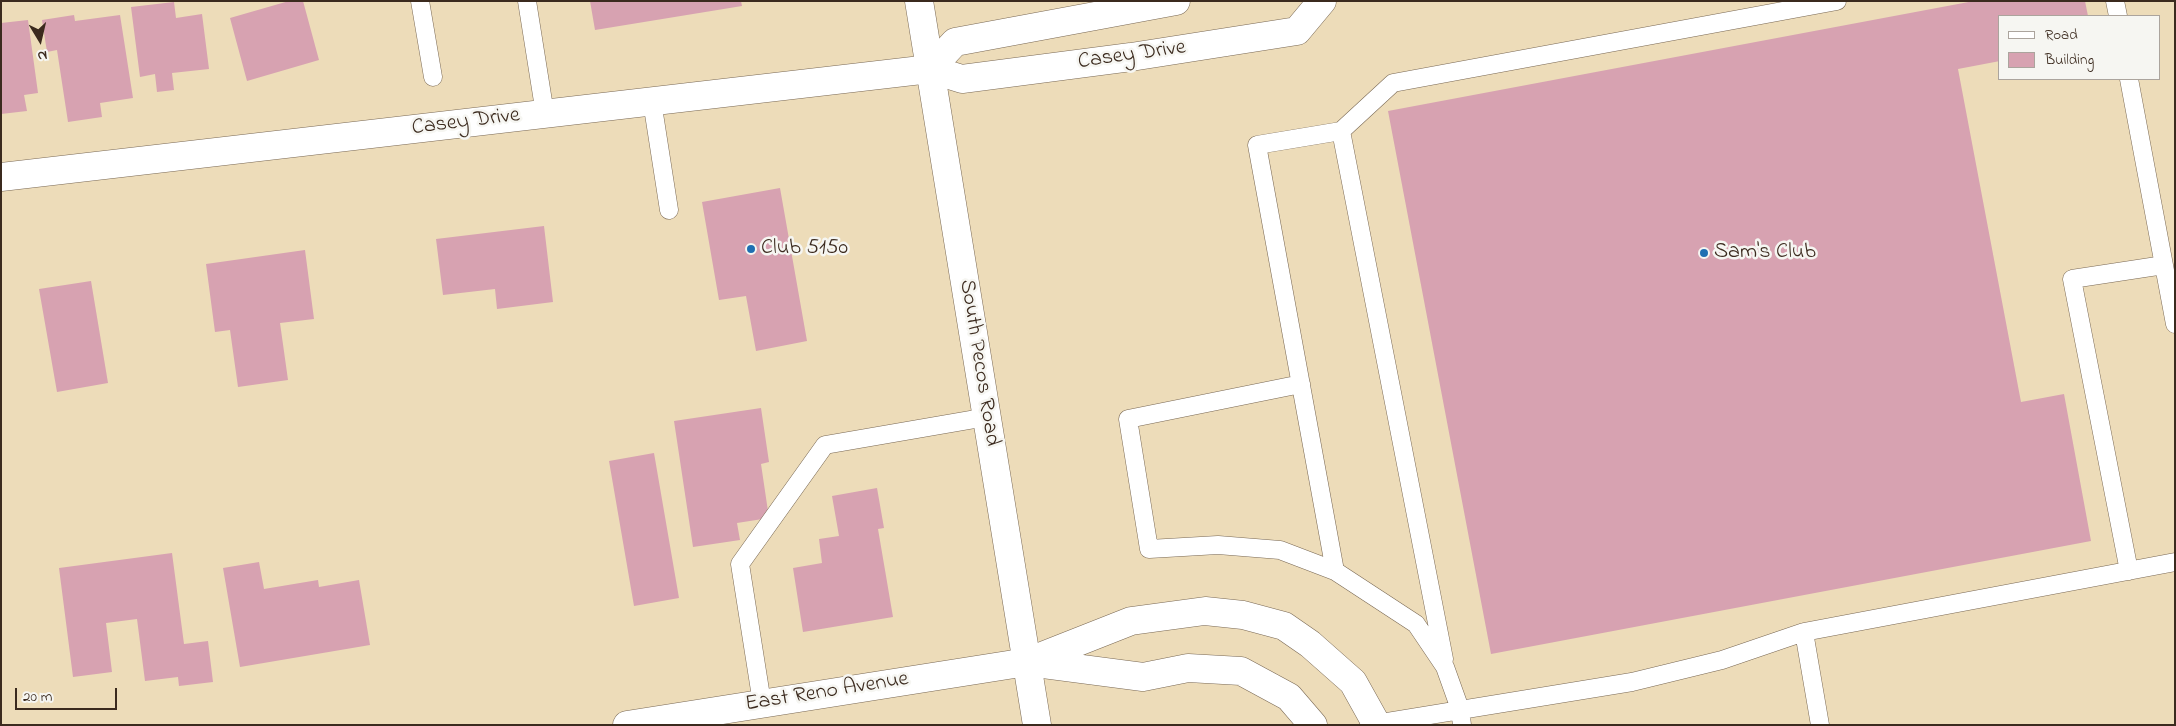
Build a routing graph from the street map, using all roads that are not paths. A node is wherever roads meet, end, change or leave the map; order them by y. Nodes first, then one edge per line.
1 (420, 1) edge
2 (527, 1) edge
3 (919, 1) edge
4 (1176, 1) edge
5 (1322, 1) edge
6 (1837, 1) edge
7 (2115, 1) edge
8 (2118, 15) edge
9 (930, 69) junction
10 (433, 76) dead end
11 (2129, 80) edge
12 (652, 101) junction
13 (545, 114) junction
14 (1341, 131) junction
15 (1, 177) edge
16 (669, 210) dead end
17 (2164, 266) junction
18 (2175, 324) edge
19 (1301, 384) junction
20 (987, 417) junction
21 (2175, 562) edge
22 (2129, 571) junction
23 (1335, 572) junction
24 (1804, 632) junction
25 (1027, 662) junction
26 (1445, 667) junction
27 (762, 703) junction
28 (1461, 717) edge
29 (1374, 724) edge
30 (627, 725) edge
31 (1037, 725) edge
32 (1313, 725) edge
33 (1820, 725) edge

1 - 10 lane
2 - 13 lane
3 - 9 street, South Pecos Road
4 - 9 street, Casey Drive
5 - 9 street, Casey Drive
6 - 14 lane
7 - 8 lane
9 - 12 street, Casey Drive
9 - 20 street, South Pecos Road
11 - 17 lane
12 - 13 street, Casey Drive
12 - 16 lane
13 - 15 street, Casey Drive
14 - 19 lane
14 - 26 lane
17 - 18 lane
17 - 22 lane
19 - 23 lane
19 - 23 lane
20 - 25 street, South Pecos Road
20 - 27 lane
21 - 22 lane
22 - 24 lane
23 - 26 lane
24 - 28 lane
24 - 33 lane
25 - 27 street, East Reno Avenue
25 - 29 street
25 - 31 street, South Pecos Road
25 - 32 street
26 - 28 lane
27 - 30 street, East Reno Avenue
28 - 29 lane

